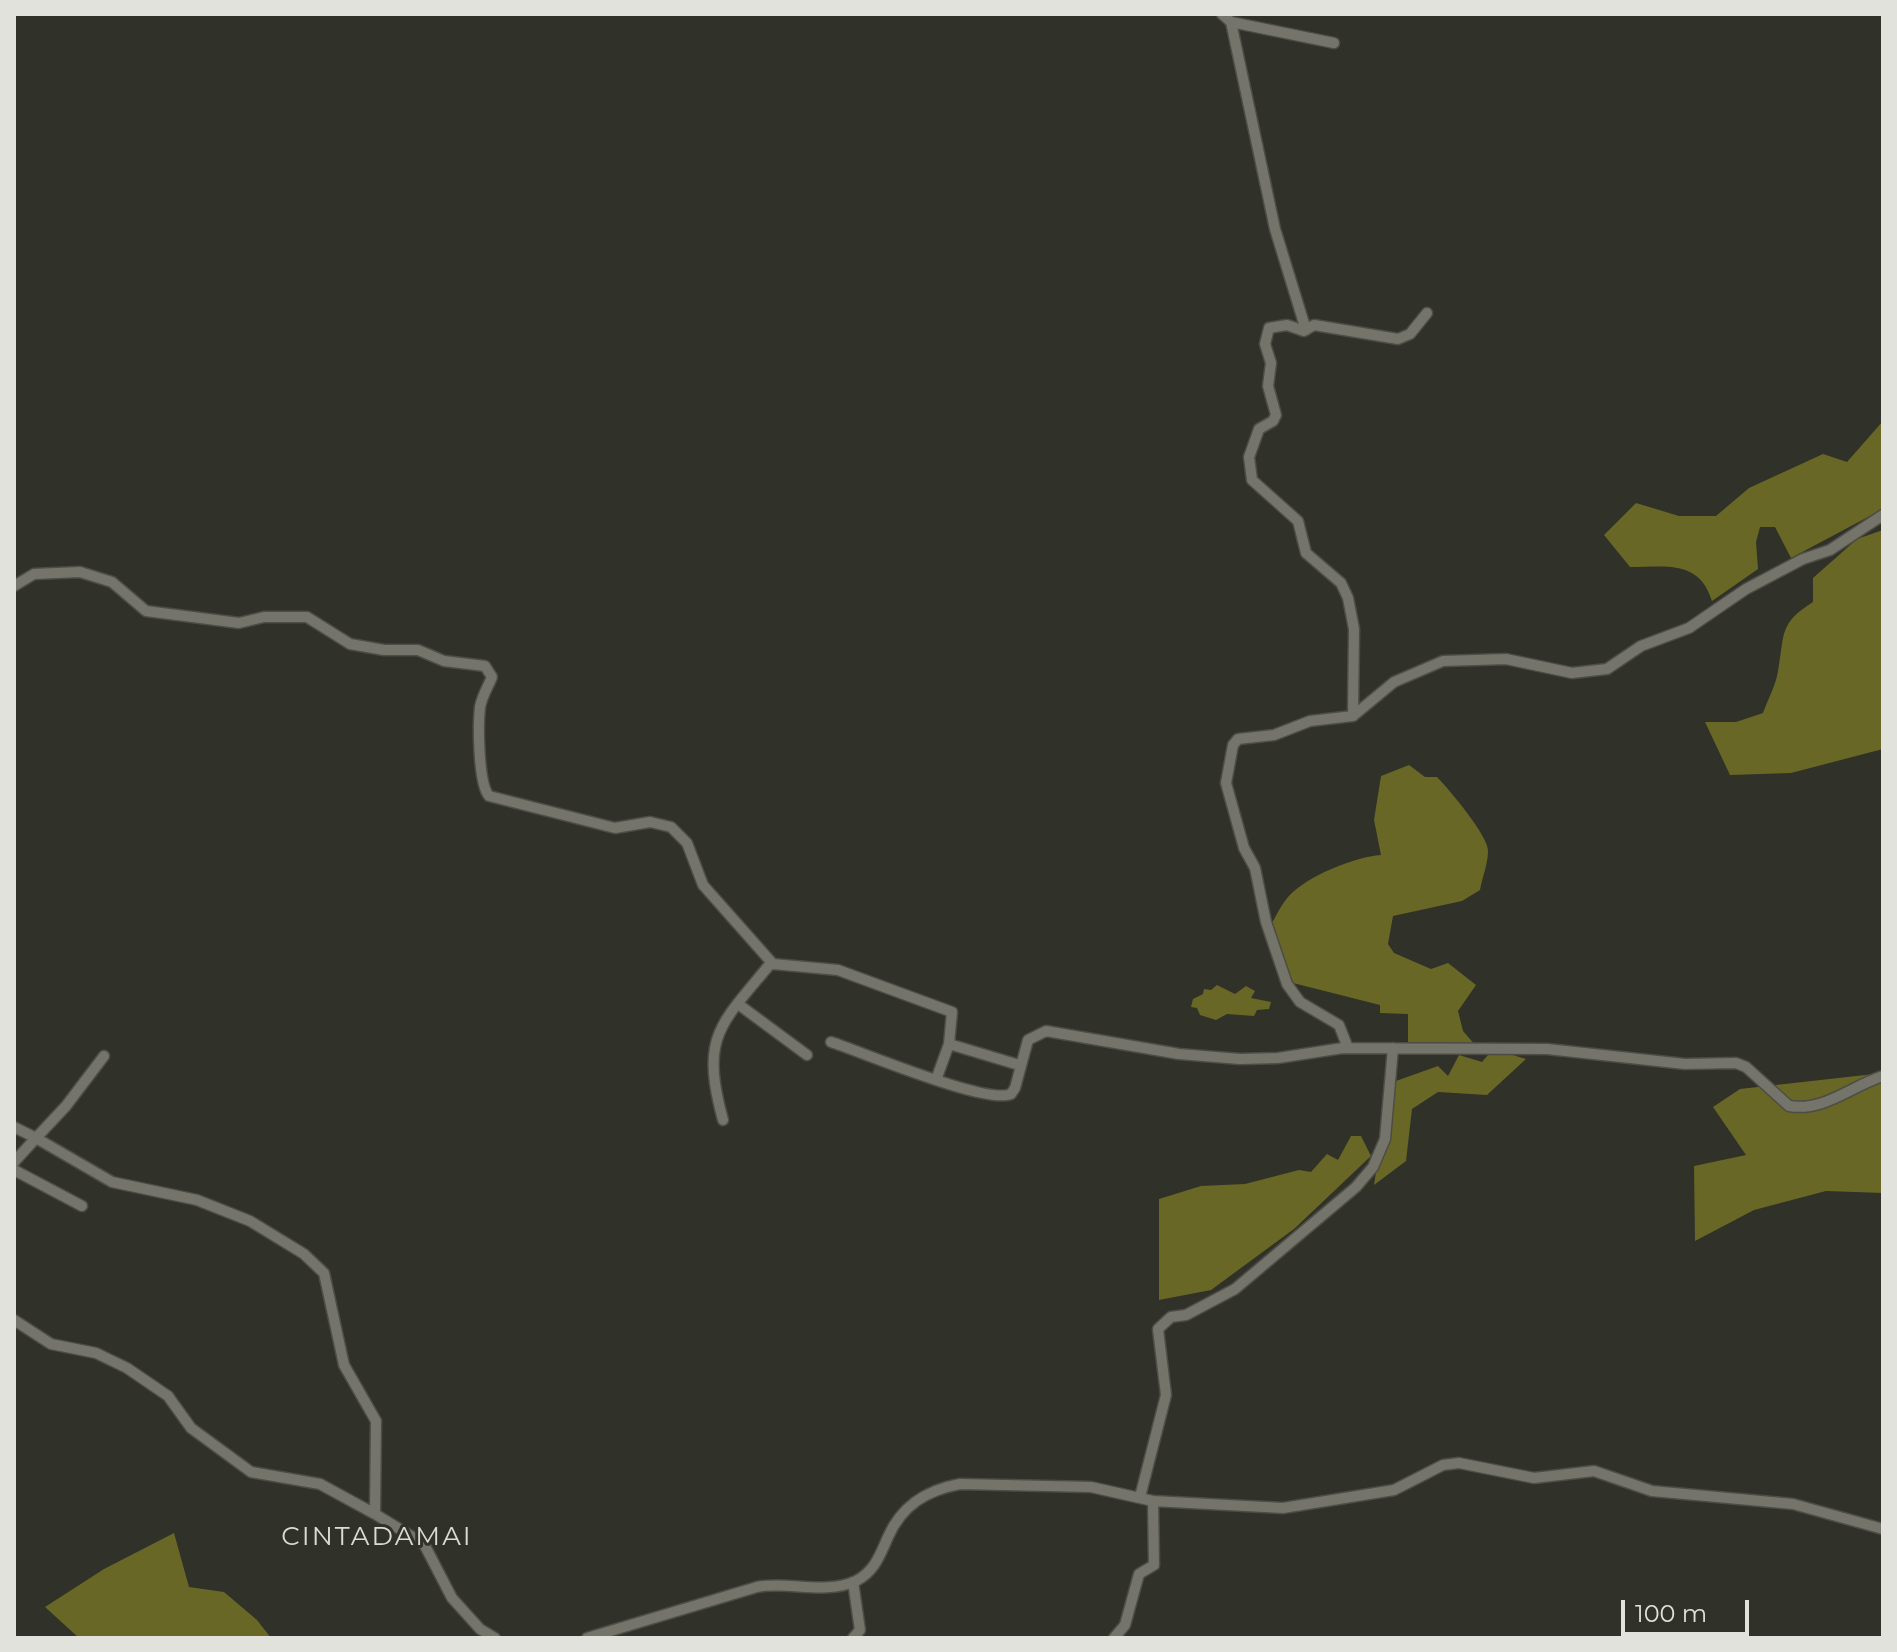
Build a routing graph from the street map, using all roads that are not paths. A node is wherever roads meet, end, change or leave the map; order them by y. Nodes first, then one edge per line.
1 (1222, 14) edge
2 (1231, 22) junction
3 (1334, 43) dead end
4 (1427, 313) dead end
5 (1306, 330) junction
6 (1883, 515) edge
7 (14, 586) edge
8 (1353, 716) junction
9 (771, 963) junction
10 (738, 1004) junction
11 (831, 1042) dead end
12 (949, 1044) junction
13 (1348, 1048) junction
14 (1393, 1048) junction
15 (807, 1055) dead end
16 (104, 1056) dead end
17 (1019, 1065) junction
18 (1883, 1076) edge
19 (936, 1080) junction
20 (723, 1120) dead end
21 (14, 1127) edge
22 (36, 1138) junction
23 (14, 1162) edge
24 (14, 1170) edge
25 (82, 1206) dead end
26 (14, 1320) edge
27 (1140, 1497) junction
28 (1153, 1501) junction
29 (375, 1514) junction
30 (1883, 1529) edge
31 (853, 1582) junction
32 (495, 1638) edge
33 (587, 1638) edge
34 (853, 1638) edge
35 (1114, 1638) edge

1 - 2 street
2 - 3 street
2 - 5 street
4 - 5 street
5 - 8 street
6 - 8 street
7 - 9 street
8 - 13 street
9 - 10 street
9 - 12 street
10 - 15 street
10 - 20 street
11 - 19 street
12 - 17 street
12 - 19 street
13 - 14 street
13 - 17 street
14 - 18 street
14 - 27 street
16 - 22 street
17 - 19 street
21 - 22 street
22 - 23 street
22 - 29 street
24 - 25 street
26 - 29 street
27 - 28 street
27 - 31 street
28 - 30 street
28 - 35 street
29 - 32 street
31 - 33 street
31 - 34 street

